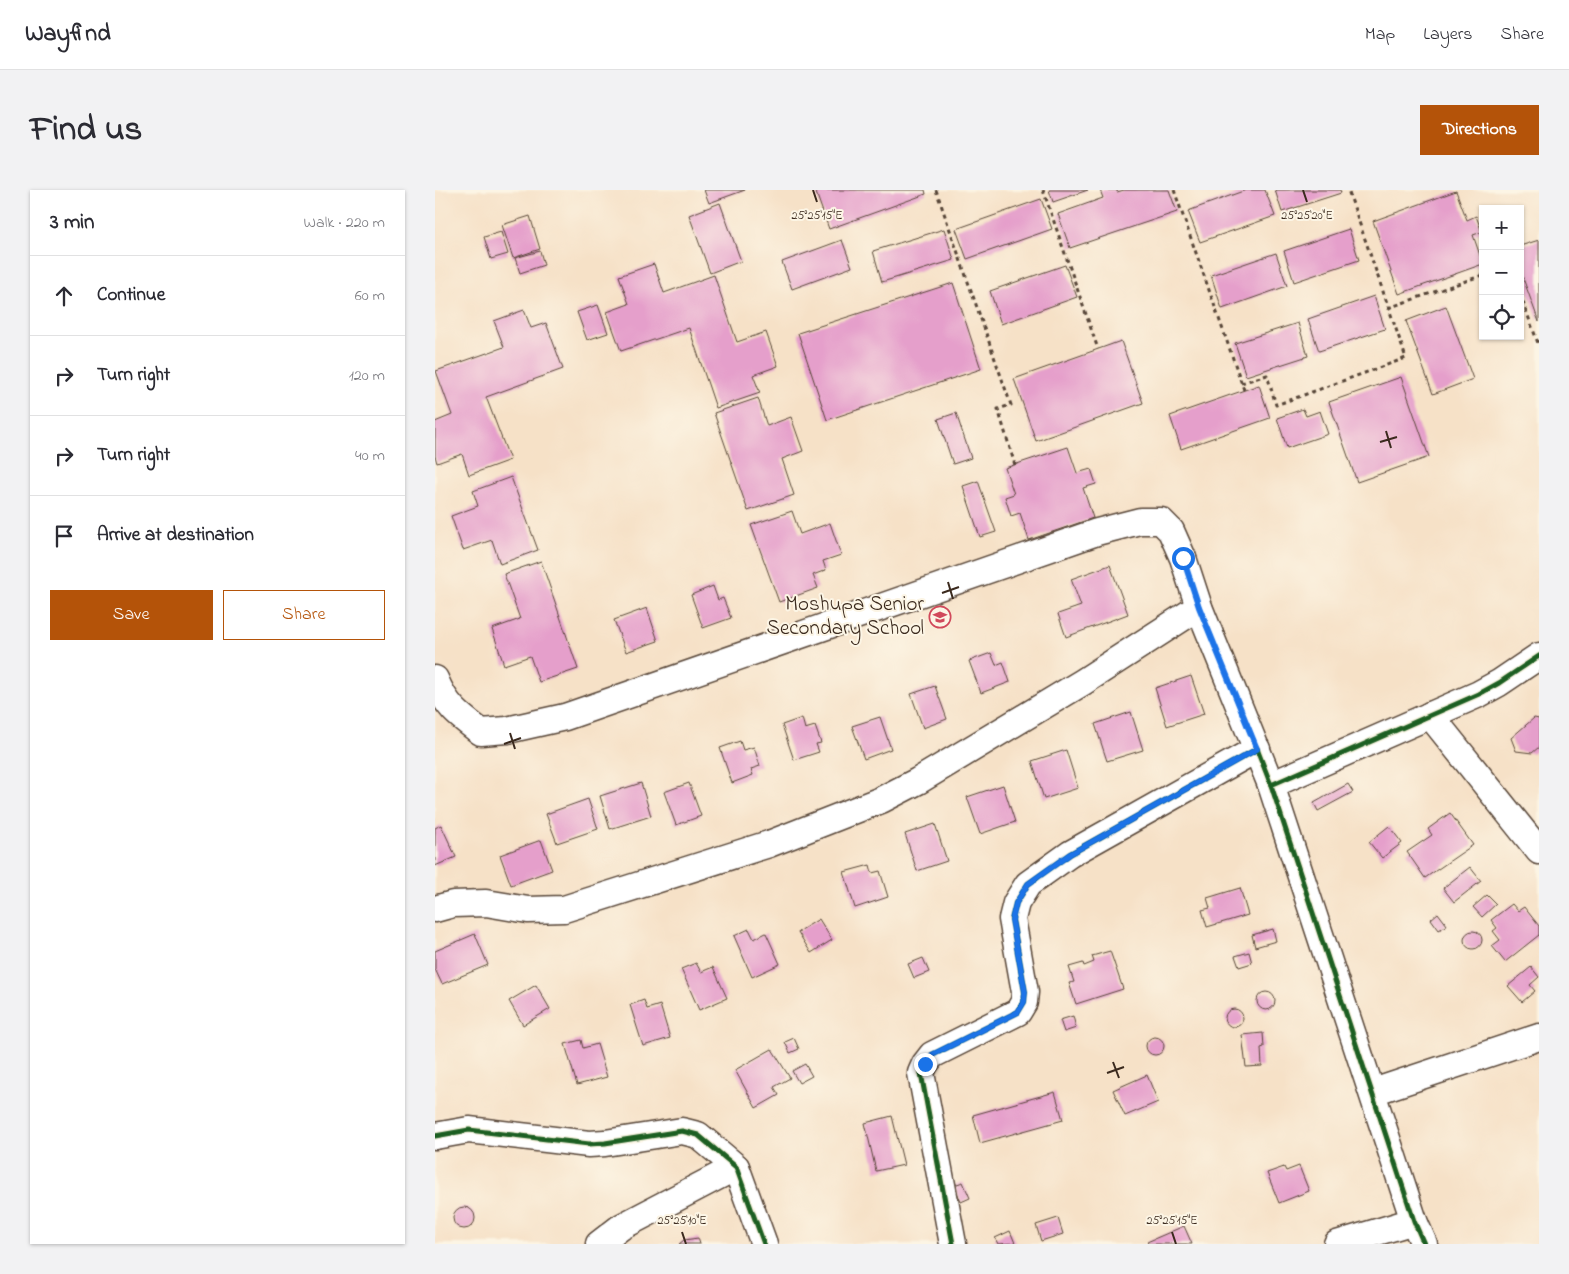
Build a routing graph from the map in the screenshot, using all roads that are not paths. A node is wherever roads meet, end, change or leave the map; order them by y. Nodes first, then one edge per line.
1 (1199, 607) junction
2 (1539, 656) edge
3 (435, 679) edge
4 (445, 715) edge
5 (1430, 715) junction
6 (1257, 749) junction
7 (1271, 785) junction
8 (1539, 851) edge
9 (435, 909) edge
10 (1539, 1037) edge
11 (1373, 1092) junction
12 (435, 1136) edge
13 (737, 1167) junction
14 (1419, 1232) edge
15 (599, 1244) edge
16 (764, 1244) edge
17 (953, 1244) edge
18 (1337, 1244) edge

1 - 4 street
1 - 6 street
1 - 9 street
2 - 5 street
3 - 4 street
5 - 7 street
5 - 8 street
6 - 7 street
6 - 17 street
7 - 11 street
10 - 11 street
11 - 14 street
12 - 13 street
13 - 15 street
13 - 16 street
14 - 18 street

